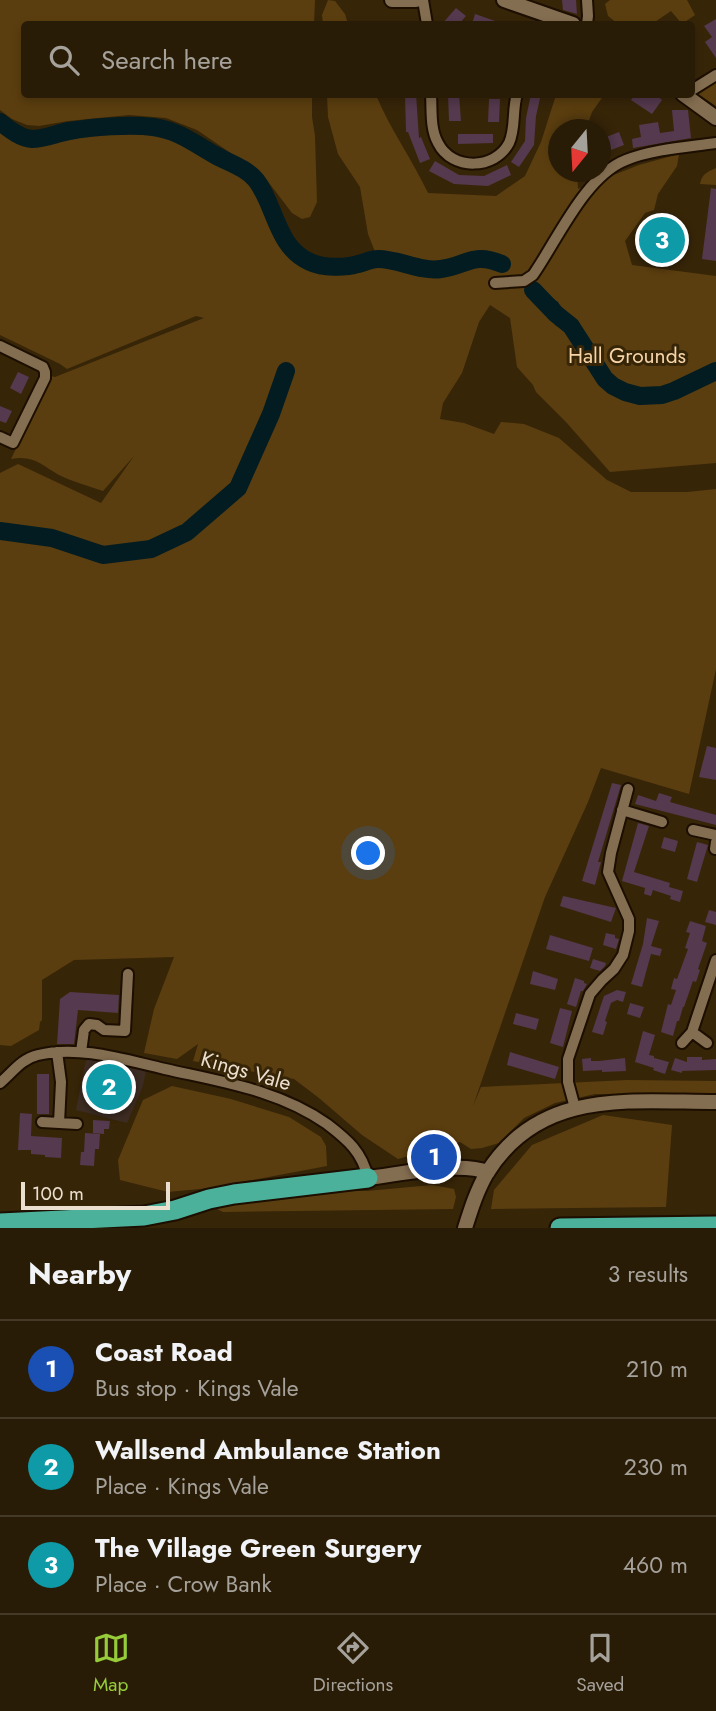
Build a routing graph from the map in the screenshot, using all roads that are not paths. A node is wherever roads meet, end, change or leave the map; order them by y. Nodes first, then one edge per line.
1 (392, 0) edge
2 (416, 0) edge
3 (423, 0) edge
4 (504, 0) edge
5 (589, 1) edge
6 (542, 20) edge
7 (426, 21) edge
8 (587, 21) edge
9 (716, 75) edge
10 (695, 88) edge
11 (431, 98) edge
12 (517, 98) edge
13 (691, 98) edge
14 (716, 118) edge
15 (716, 142) edge
16 (495, 283) dead end
17 (0, 346) edge
18 (0, 437) edge
19 (628, 789) dead end
20 (622, 810) junction
21 (662, 822) dead end
22 (693, 830) dead end
23 (716, 835) edge
24 (716, 960) edge
25 (128, 974) dead end
26 (691, 1032) junction
27 (682, 1043) dead end
28 (707, 1043) dead end
29 (57, 1052) junction
30 (81, 1052) junction
31 (0, 1083) edge
32 (716, 1102) edge
33 (575, 1108) junction
34 (42, 1122) dead end
35 (59, 1123) junction
36 (77, 1124) dead end
37 (488, 1172) junction
38 (368, 1178) junction
39 (0, 1223) edge
40 (716, 1226) edge
41 (465, 1228) edge
42 (560, 1228) edge

1 - 2 street
3 - 7 street
4 - 6 street
5 - 8 street
9 - 10 street
11 - 12 street
13 - 14 street
15 - 16 street
17 - 18 street
19 - 20 street
20 - 21 street
20 - 33 street
22 - 23 street
24 - 26 street
25 - 30 street
26 - 27 street
26 - 28 street
29 - 30 street, Kings Vale
29 - 31 street, Kings Vale
29 - 35 street
30 - 38 street, Kings Vale
32 - 33 street
33 - 37 street
34 - 35 street
35 - 36 street
37 - 38 street
37 - 41 street
38 - 39 highway
40 - 42 highway

